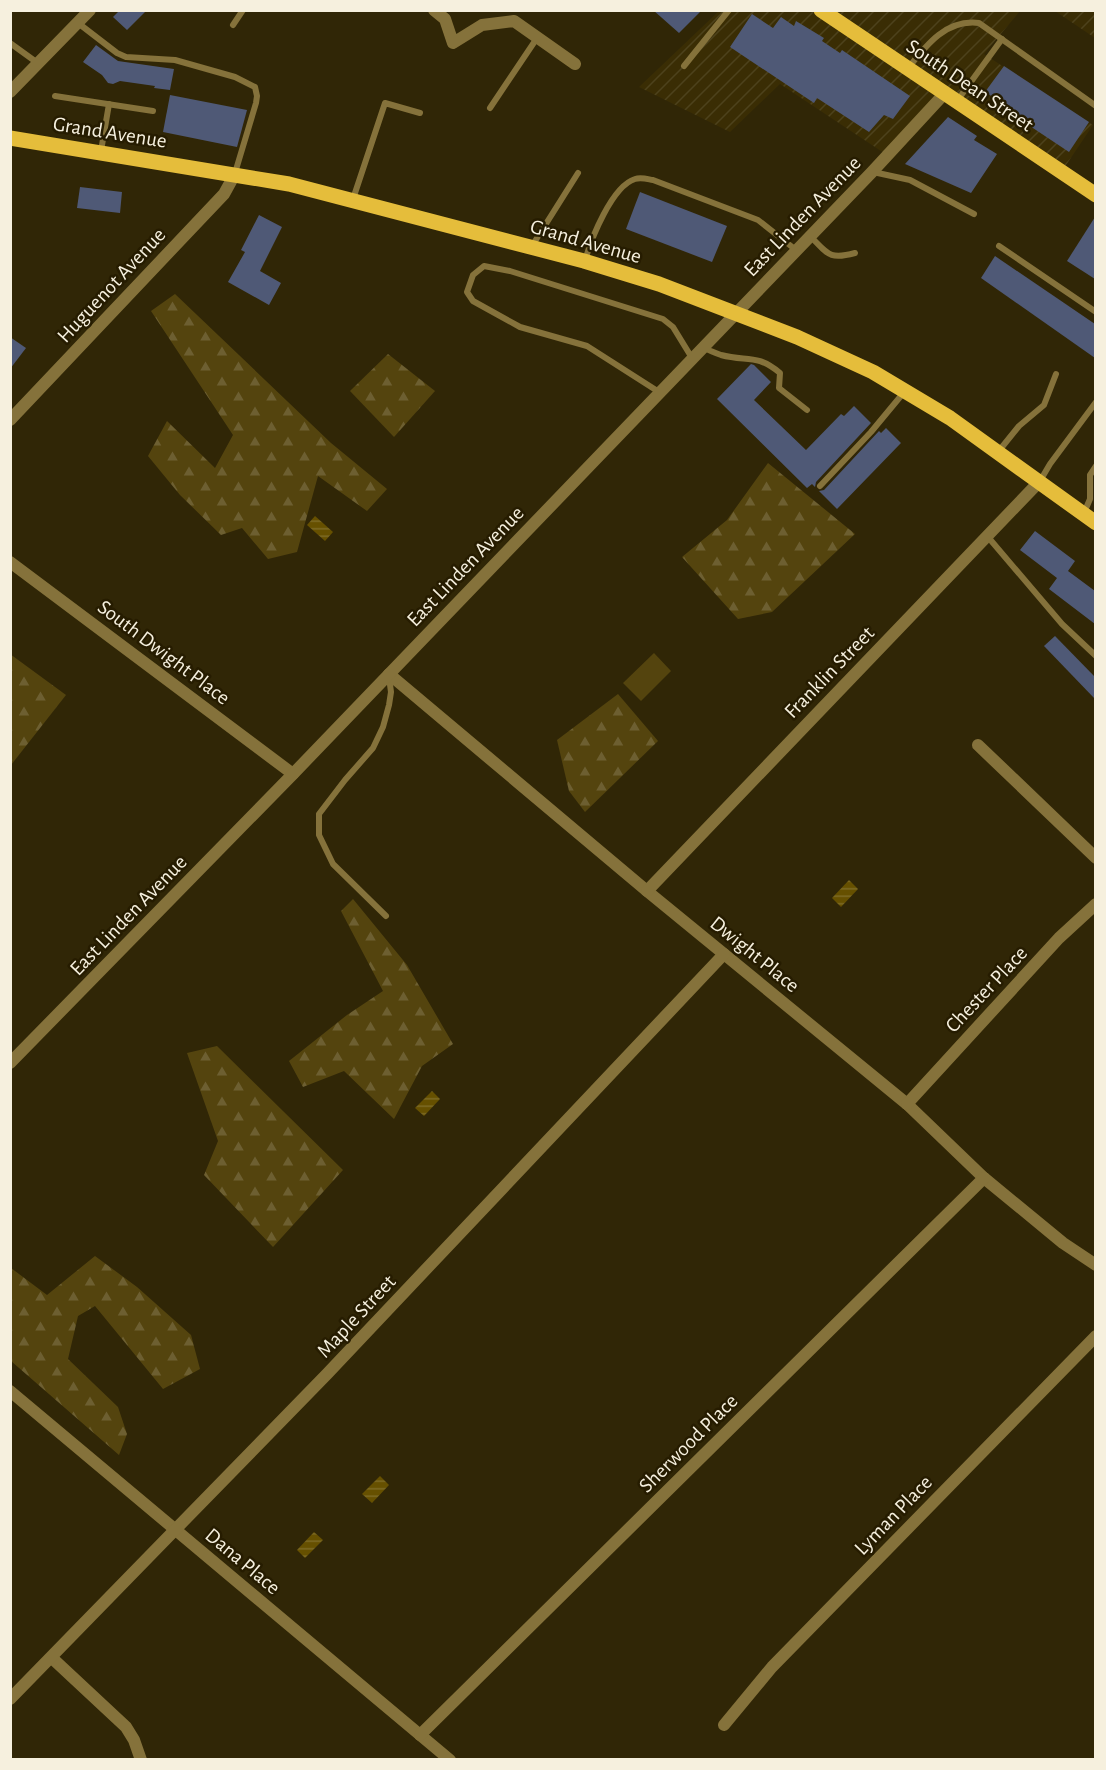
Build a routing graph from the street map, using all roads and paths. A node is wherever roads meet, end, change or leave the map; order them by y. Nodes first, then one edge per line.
1 (90, 10) edge
2 (243, 10) edge
3 (434, 10) edge
4 (729, 10) edge
5 (821, 10) edge
6 (78, 23) junction
7 (233, 26) dead end
8 (537, 38) junction
9 (1002, 39) junction
10 (10, 43) edge
11 (39, 64) junction
12 (575, 64) dead end
13 (684, 66) dead end
14 (908, 68) junction
15 (10, 92) edge
16 (56, 96) dead end
17 (951, 97) junction
18 (109, 104) junction
19 (1095, 106) edge
20 (490, 108) dead end
21 (153, 111) dead end
22 (420, 113) dead end
23 (10, 138) edge
24 (101, 152) junction
25 (872, 172) junction
26 (578, 173) dead end
27 (235, 174) junction
28 (1095, 195) edge
29 (353, 200) junction
30 (974, 214) dead end
31 (810, 235) junction
32 (999, 246) dead end
33 (531, 247) junction
34 (796, 250) junction
35 (855, 253) dead end
36 (584, 261) junction
37 (1095, 312) edge
38 (736, 313) junction
39 (702, 348) junction
40 (692, 358) junction
41 (1056, 374) dead end
42 (905, 390) junction
43 (659, 392) junction
44 (1095, 402) edge
45 (807, 410) dead end
46 (10, 420) edge
47 (998, 452) junction
48 (1095, 466) edge
49 (1039, 482) junction
50 (820, 486) dead end
51 (1089, 518) edge
52 (988, 537) junction
53 (10, 562) edge
54 (1095, 657) edge
55 (389, 674) junction
56 (978, 745) dead end
57 (293, 774) junction
58 (1095, 858) edge
59 (647, 891) junction
60 (1095, 904) edge
61 (386, 916) dead end
62 (724, 954) junction
63 (10, 1063) edge
64 (908, 1104) junction
65 (984, 1178) junction
66 (1095, 1265) edge
67 (1095, 1336) edge
68 (10, 1390) edge
69 (176, 1530) junction
70 (52, 1658) junction
71 (10, 1699) edge
72 (724, 1725) dead end
73 (420, 1736) junction
74 (141, 1760) edge
75 (450, 1760) edge

1 - 6 street
2 - 7 lane
3 - 8 street
4 - 13 lane
5 - 14 main road, South Dean Street
6 - 11 street
6 - 27 lane
8 - 12 street
8 - 20 lane
9 - 14 lane
9 - 17 lane
9 - 19 lane
10 - 11 lane
11 - 15 street
14 - 17 main road, South Dean Street
16 - 18 lane
17 - 25 street, East Linden Avenue
17 - 28 main road, South Dean Street
18 - 21 lane
18 - 24 lane
22 - 29 lane
23 - 24 main road, Grand Avenue
24 - 27 main road, Grand Avenue
25 - 30 lane
25 - 31 street, East Linden Avenue
26 - 33 lane
27 - 29 main road, Grand Avenue
27 - 46 street, Huguenot Avenue
29 - 33 main road, Grand Avenue
31 - 34 street, East Linden Avenue
31 - 35 lane
32 - 37 lane
33 - 36 main road, Grand Avenue
34 - 36 lane
34 - 38 street, East Linden Avenue
36 - 38 main road, Grand Avenue
38 - 39 street, East Linden Avenue
38 - 42 main road, Grand Avenue
39 - 40 street, East Linden Avenue
39 - 45 lane
40 - 43 street, East Linden Avenue
40 - 43 lane
41 - 47 lane
42 - 47 main road, Grand Avenue
42 - 50 lane
43 - 55 street, East Linden Avenue
44 - 49 lane
47 - 49 main road, Grand Avenue
48 - 51 lane
49 - 51 main road, Grand Avenue
49 - 52 street, Franklin Street
52 - 54 lane
52 - 59 street, Franklin Street
53 - 57 street, South Dwight Place
55 - 57 street, East Linden Avenue
55 - 59 street, Dwight Place
55 - 61 lane
56 - 58 street
57 - 63 street, East Linden Avenue
59 - 62 street, Dwight Place
60 - 64 street, Chester Place
62 - 64 street, Dwight Place
62 - 69 street, Maple Street
64 - 65 street, Dwight Place
65 - 66 street, Dwight Place
65 - 73 street, Sherwood Place
67 - 72 street, Lyman Place
68 - 69 street, Dana Place
69 - 70 street, Maple Street
69 - 73 street, Dana Place
70 - 71 street, Maple Street
70 - 74 street
73 - 75 street, Dana Place

